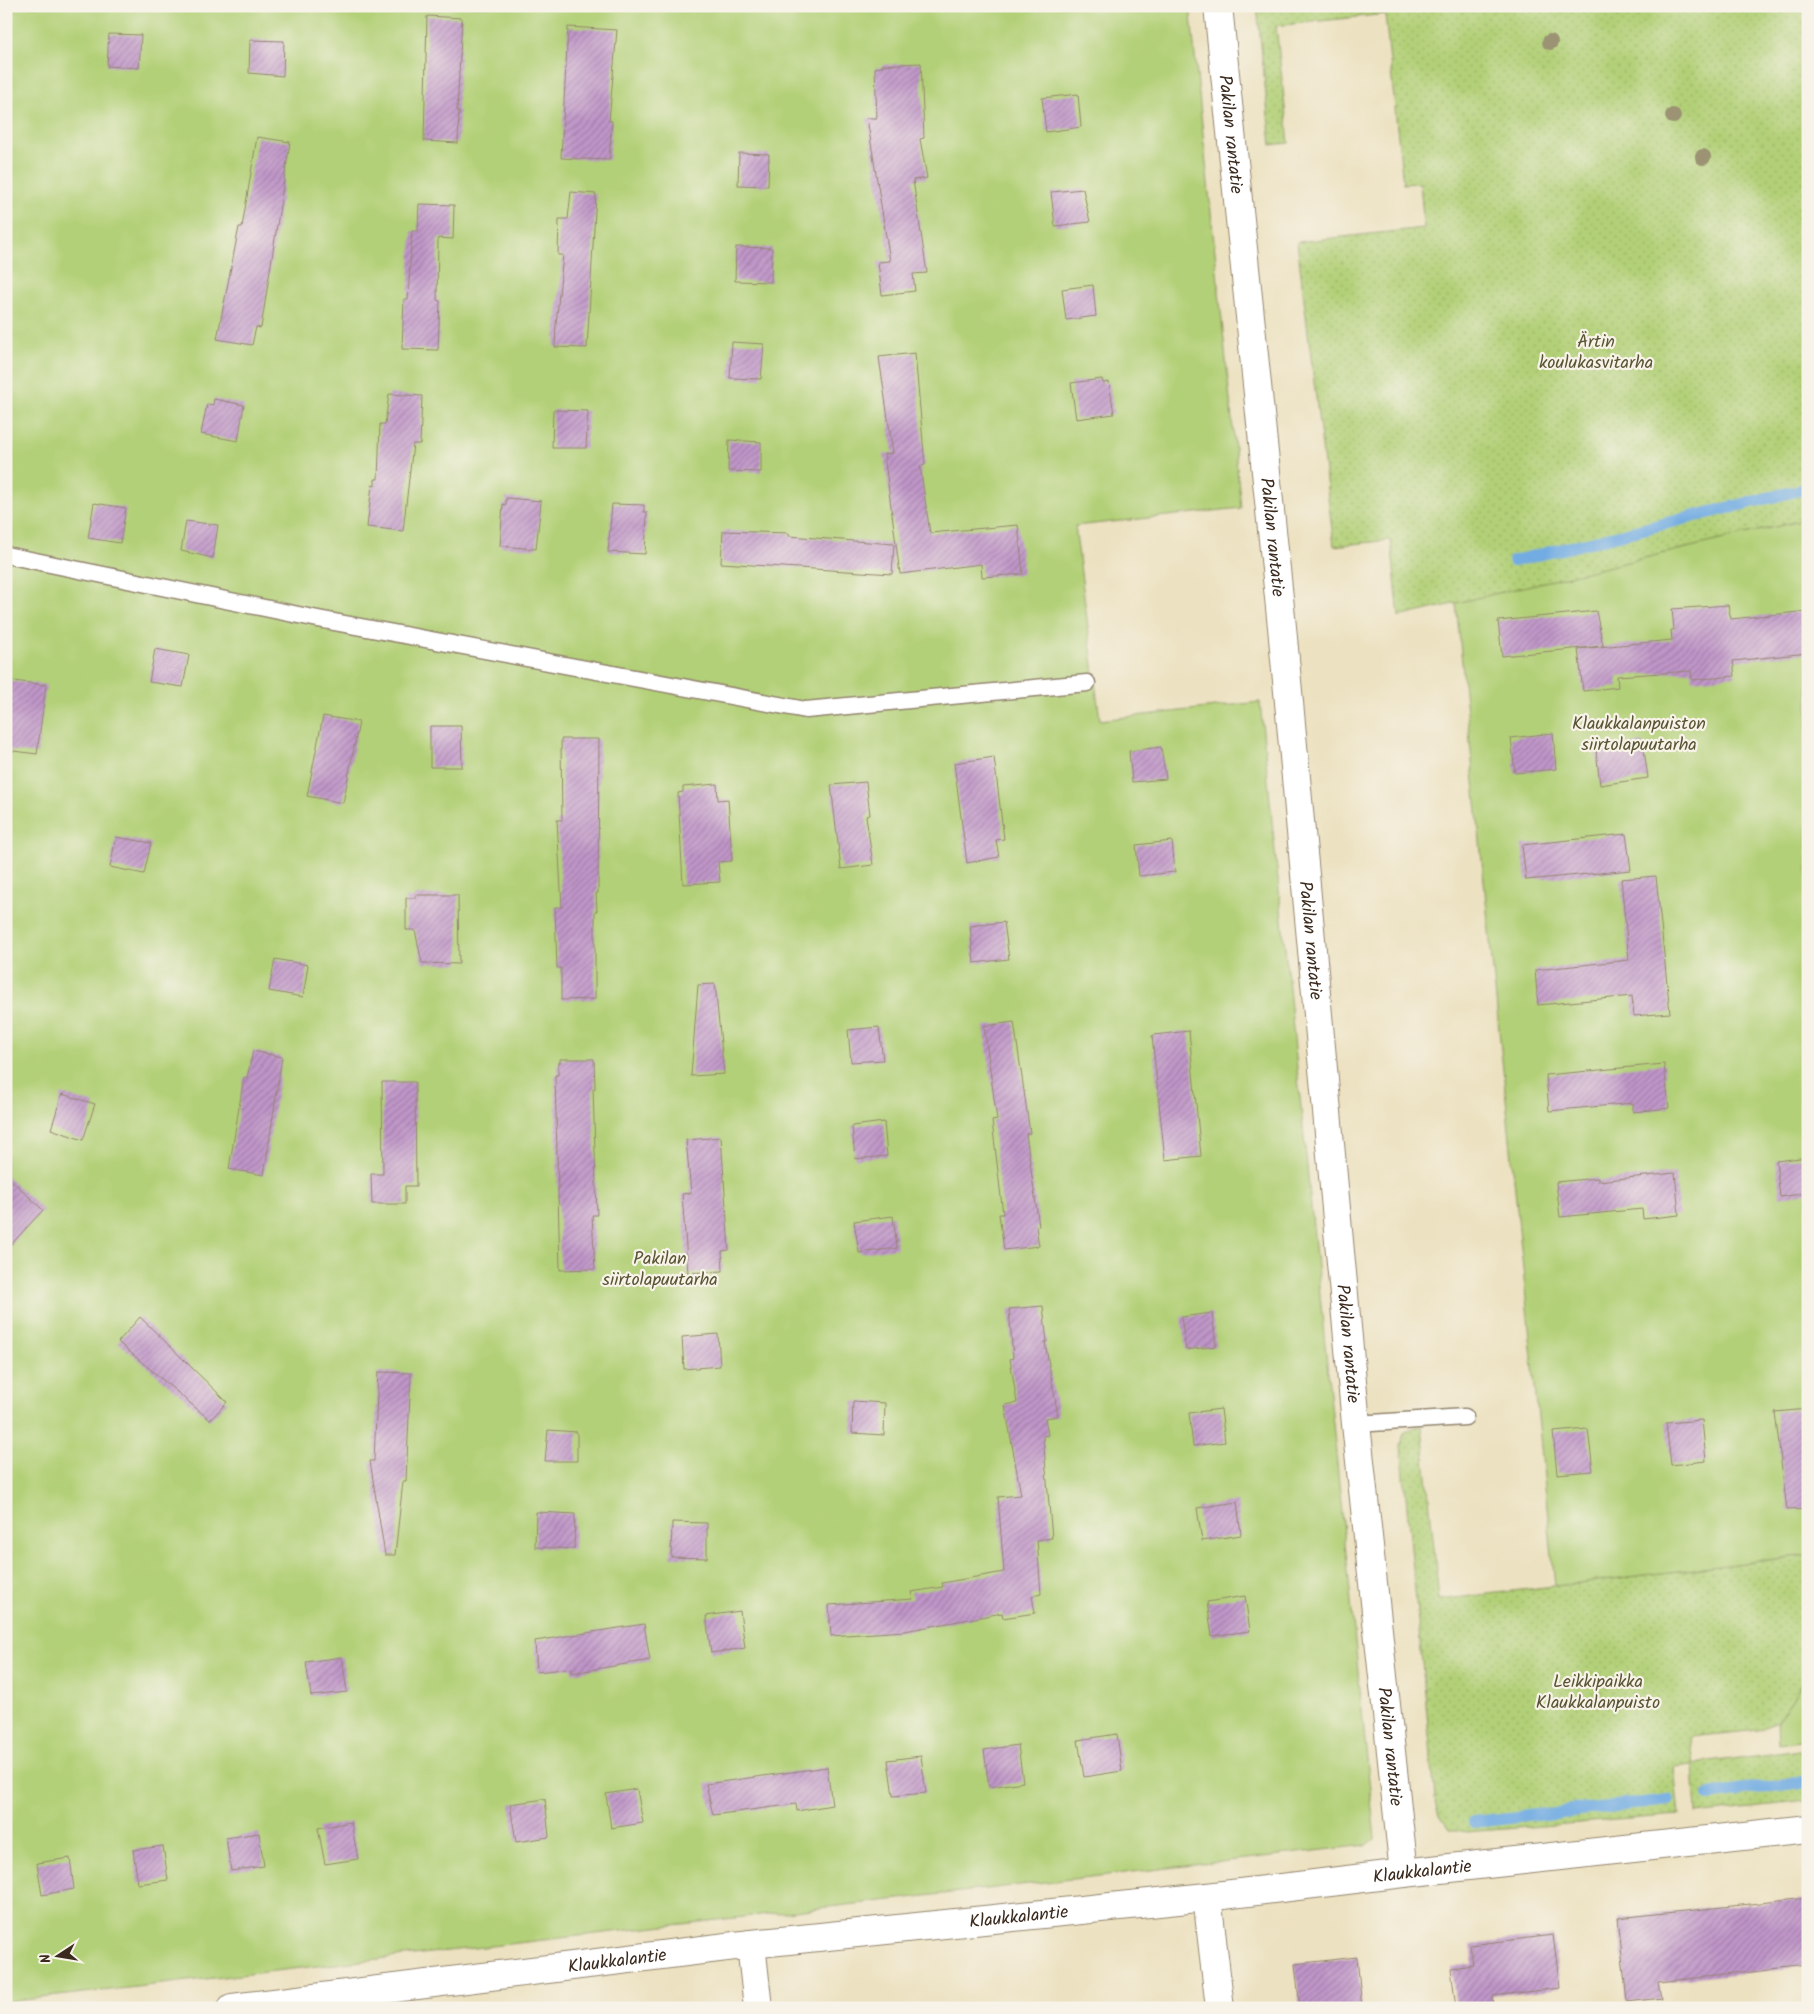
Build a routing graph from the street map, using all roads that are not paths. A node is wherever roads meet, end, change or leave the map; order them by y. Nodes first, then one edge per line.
1 (1218, 6) edge
2 (6, 555) edge
3 (1087, 683) dead end
4 (1465, 1417) dead end
5 (1356, 1424) junction
6 (1808, 1829) edge
7 (1404, 1873) junction
8 (1208, 1897) junction
9 (751, 1944) junction
10 (232, 2008) edge
11 (758, 2008) edge
12 (1220, 2008) edge

1 - 5 street, Pakilan rantatie
2 - 3 lane
4 - 5 lane
5 - 7 street, Pakilan rantatie
6 - 7 street, Klaukkalantie
7 - 8 street, Klaukkalantie
8 - 9 street, Klaukkalantie
8 - 12 street
9 - 10 street, Klaukkalantie
9 - 11 street

